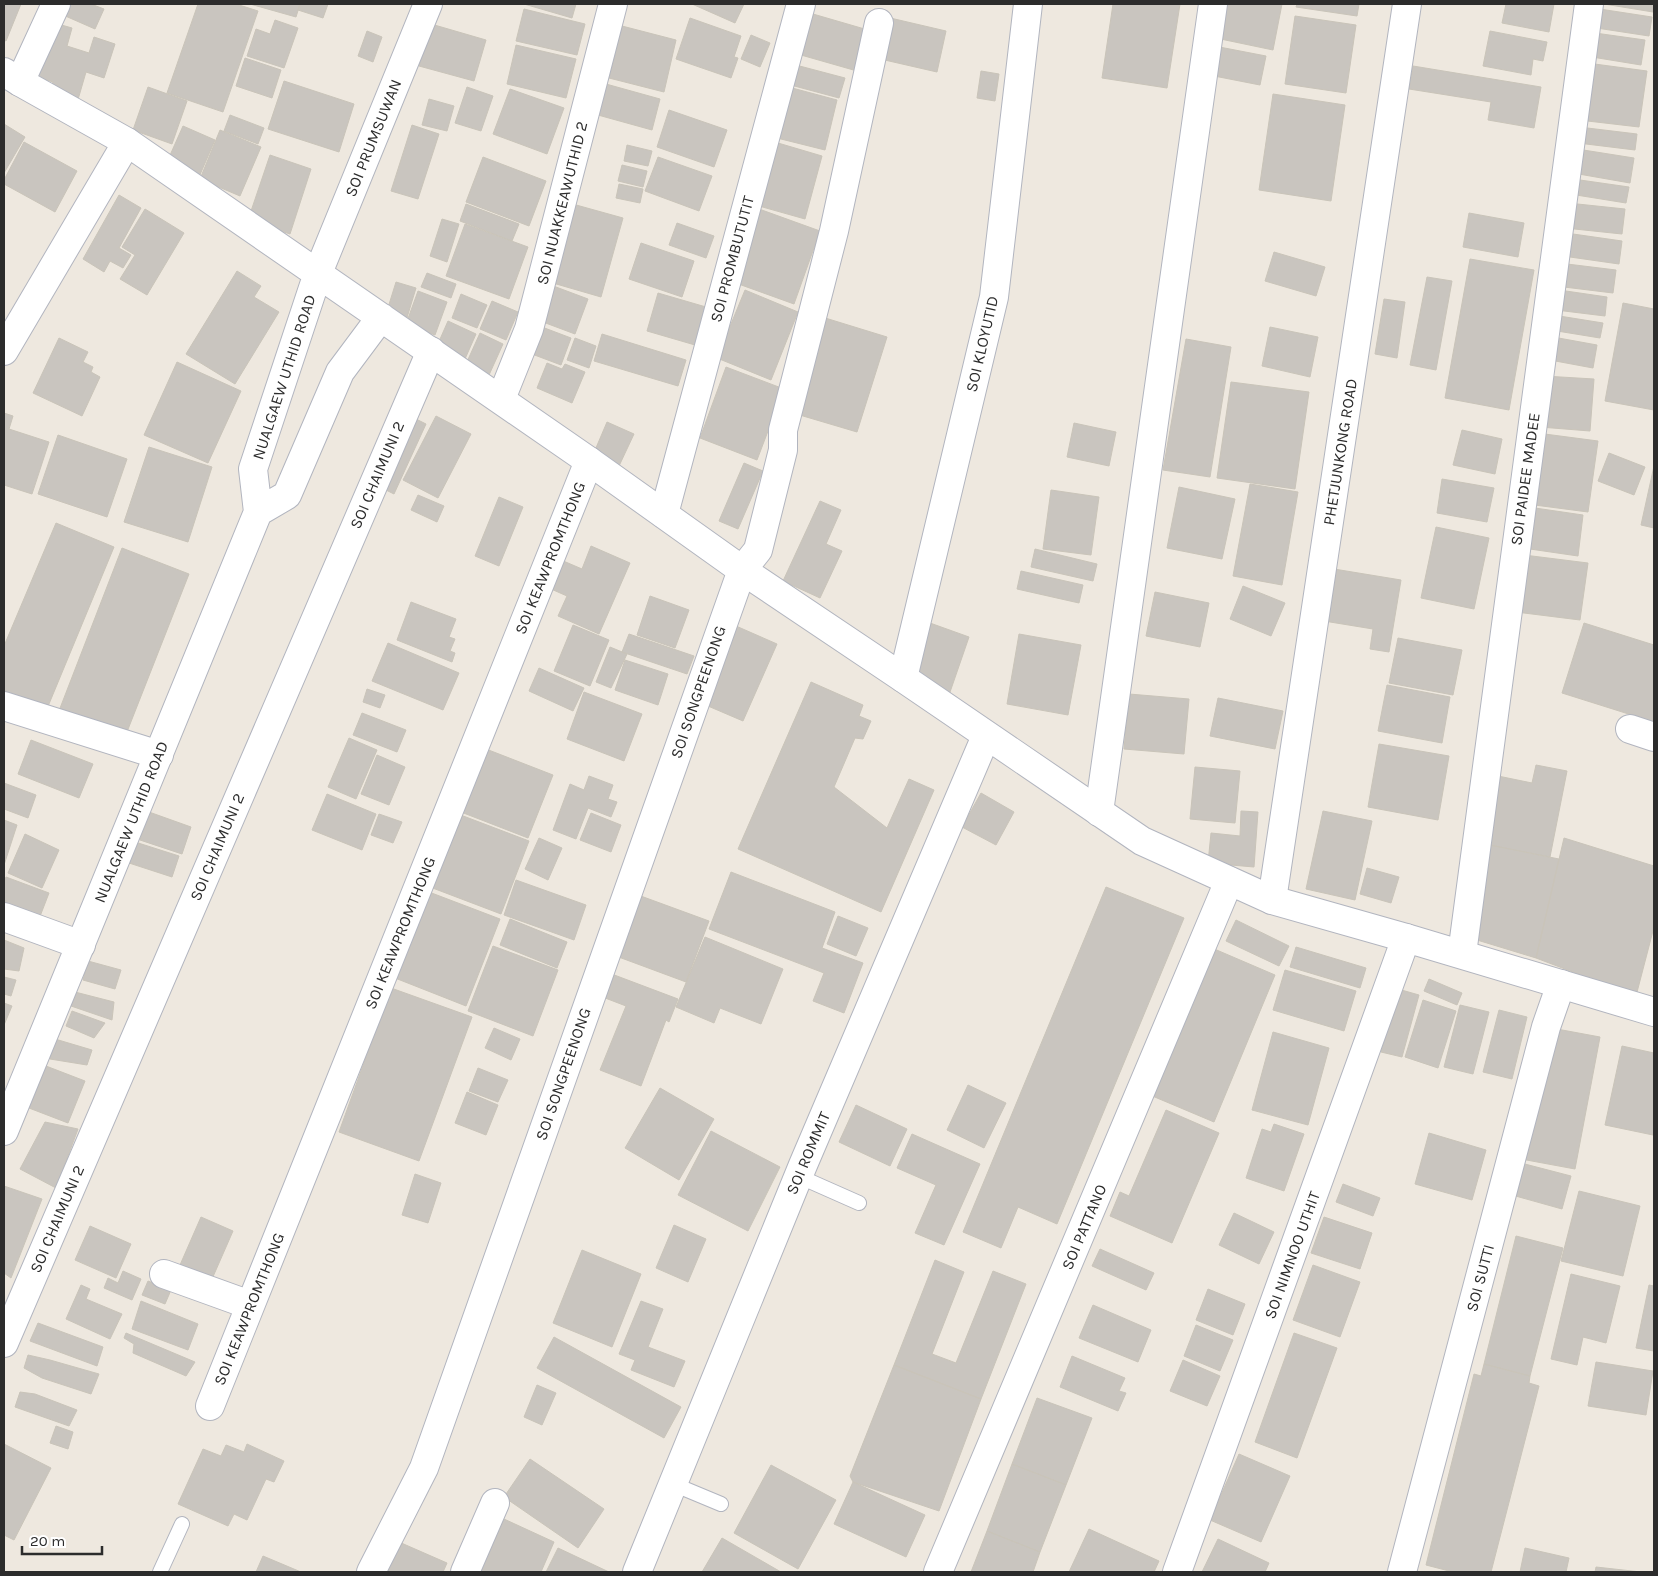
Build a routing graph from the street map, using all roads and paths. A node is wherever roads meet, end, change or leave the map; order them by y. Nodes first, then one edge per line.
1 (56, 4) edge
2 (428, 4) edge
3 (613, 4) edge
4 (801, 4) edge
5 (1028, 4) edge
6 (1213, 4) edge
7 (1407, 4) edge
8 (1589, 4) edge
9 (879, 23) dead end
10 (12, 77) edge
11 (127, 142) junction
12 (318, 273) junction
13 (15, 309) edge
14 (381, 317) junction
15 (4, 351) edge
16 (431, 351) junction
17 (500, 399) junction
18 (589, 461) junction
19 (258, 512) junction
20 (664, 514) junction
21 (742, 570) junction
22 (903, 678) junction
23 (4, 706) edge
24 (986, 736) junction
25 (158, 755) junction
26 (1099, 812) junction
27 (1229, 881) junction
28 (1272, 900) junction
29 (4, 917) edge
30 (1406, 938) junction
31 (81, 945) junction
32 (1462, 954) junction
33 (1561, 984) junction
34 (1654, 1012) edge
35 (4, 1131) edge
36 (798, 1176) junction
37 (858, 1203) dead end
38 (164, 1274) dead end
39 (250, 1305) junction
40 (4, 1343) edge
41 (210, 1406) dead end
42 (672, 1484) junction
43 (495, 1504) dead end
44 (721, 1504) dead end
45 (182, 1524) dead end
46 (160, 1572) edge
47 (371, 1572) edge
48 (465, 1572) edge
49 (636, 1572) edge
50 (938, 1572) edge
51 (1177, 1572) edge
52 (1402, 1572) edge

1 - 10 street
2 - 12 street, SOI PRUMSUWAN
3 - 17 street, SOI NUAKKEAWUTHID 2
4 - 20 street, SOI PROMBUTUTIT
5 - 22 street, SOI KLOYUTID
6 - 26 street
7 - 28 street, PHETJUNKONG ROAD
8 - 32 street, SOI PAIDEE MADEE
9 - 21 street, SOI SONGPEENONG
10 - 11 street
11 - 12 street
11 - 13 street
12 - 14 street
12 - 19 street, NUALGAEW UTHID ROAD
13 - 15 street
14 - 16 street
14 - 19 street
16 - 17 street
16 - 40 street, SOI CHAIMUNI 2
17 - 18 street
18 - 20 street
18 - 39 street, SOI KEAWPROMTHONG
19 - 25 street, NUALGAEW UTHID ROAD
20 - 21 street
21 - 22 street
21 - 47 street, SOI SONGPEENONG
22 - 24 street
23 - 25 street
24 - 26 street
24 - 36 street, SOI ROMMIT
25 - 31 street, NUALGAEW UTHID ROAD
26 - 27 street
27 - 28 street
27 - 50 street, SOI PATTANO
28 - 30 street
29 - 31 street
30 - 32 street
30 - 51 street, SOI NIMNOO UTHIT
31 - 35 street, NUALGAEW UTHID ROAD
32 - 33 street
33 - 34 street
33 - 52 street, SOI SUTTI
36 - 37 lane
36 - 42 street, SOI ROMMIT
38 - 39 street
39 - 41 street, SOI KEAWPROMTHONG
42 - 44 lane
42 - 49 street, SOI ROMMIT
43 - 48 street
45 - 46 lane

